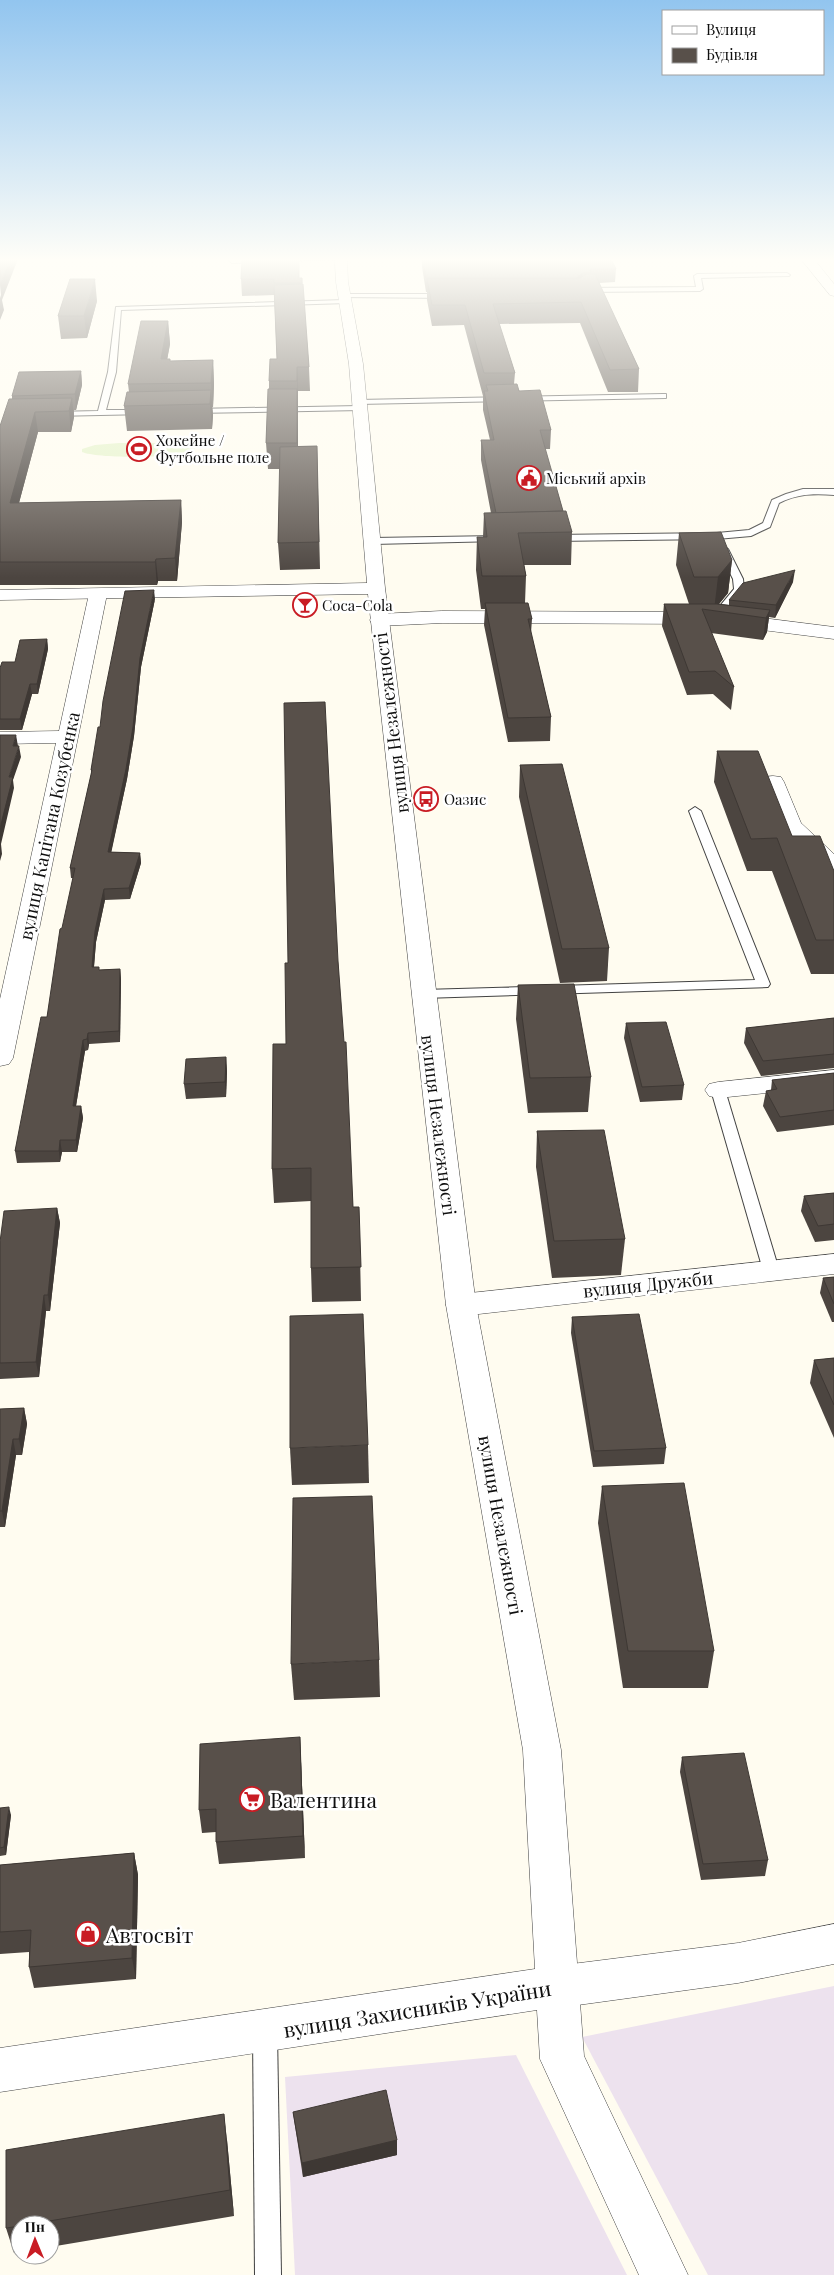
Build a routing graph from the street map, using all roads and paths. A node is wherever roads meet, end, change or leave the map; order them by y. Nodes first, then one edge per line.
1 (113, 365) edge
2 (356, 365) edge
3 (663, 396) dead end
4 (359, 405) junction
5 (151, 412) edge
6 (180, 412) edge
7 (101, 413) junction
8 (46, 414) edge
9 (834, 492) edge
10 (716, 536) junction
11 (547, 538) edge
12 (507, 539) edge
13 (373, 541) junction
14 (376, 588) junction
15 (98, 594) junction
16 (0, 595) edge
17 (715, 618) junction
18 (379, 620) junction
19 (834, 633) edge
20 (69, 737) junction
21 (0, 738) edge
22 (773, 782) edge
23 (695, 811) dead end
24 (834, 866) edge
25 (423, 994) junction
26 (0, 1058) edge
27 (834, 1078) edge
28 (718, 1090) joint
29 (834, 1264) edge
30 (771, 1270) junction
31 (461, 1305) junction
32 (834, 1944) edge
33 (556, 1987) junction
34 (265, 2032) junction
35 (0, 2070) edge
36 (268, 2275) edge
37 (664, 2275) edge

1 - 7 lane
2 - 4 street, вулиця Незалежності
3 - 4 lane
4 - 6 lane
4 - 13 street, вулиця Незалежності
5 - 7 lane
7 - 8 lane
9 - 10 lane
10 - 11 lane
10 - 17 lane
12 - 13 lane
13 - 14 street, вулиця Незалежності
14 - 15 street
14 - 18 street, вулиця Незалежності
15 - 16 street
15 - 20 street, вулиця Капітана Козубенка
17 - 18 street
17 - 19 street
18 - 25 street, вулиця Незалежності
20 - 21 street
20 - 26 street, вулиця Капітана Козубенка
22 - 24 street
23 - 25 lane
25 - 31 street, вулиця Незалежності
27 - 28 street
28 - 30 lane
29 - 30 street, вулиця Дружби
30 - 31 street, вулиця Дружби
31 - 33 street, вулиця Незалежності
32 - 33 street, вулиця Захисників України
33 - 34 street, вулиця Захисників України
33 - 37 street, вулиця Незалежності
34 - 35 street, вулиця Захисників України
34 - 36 lane

